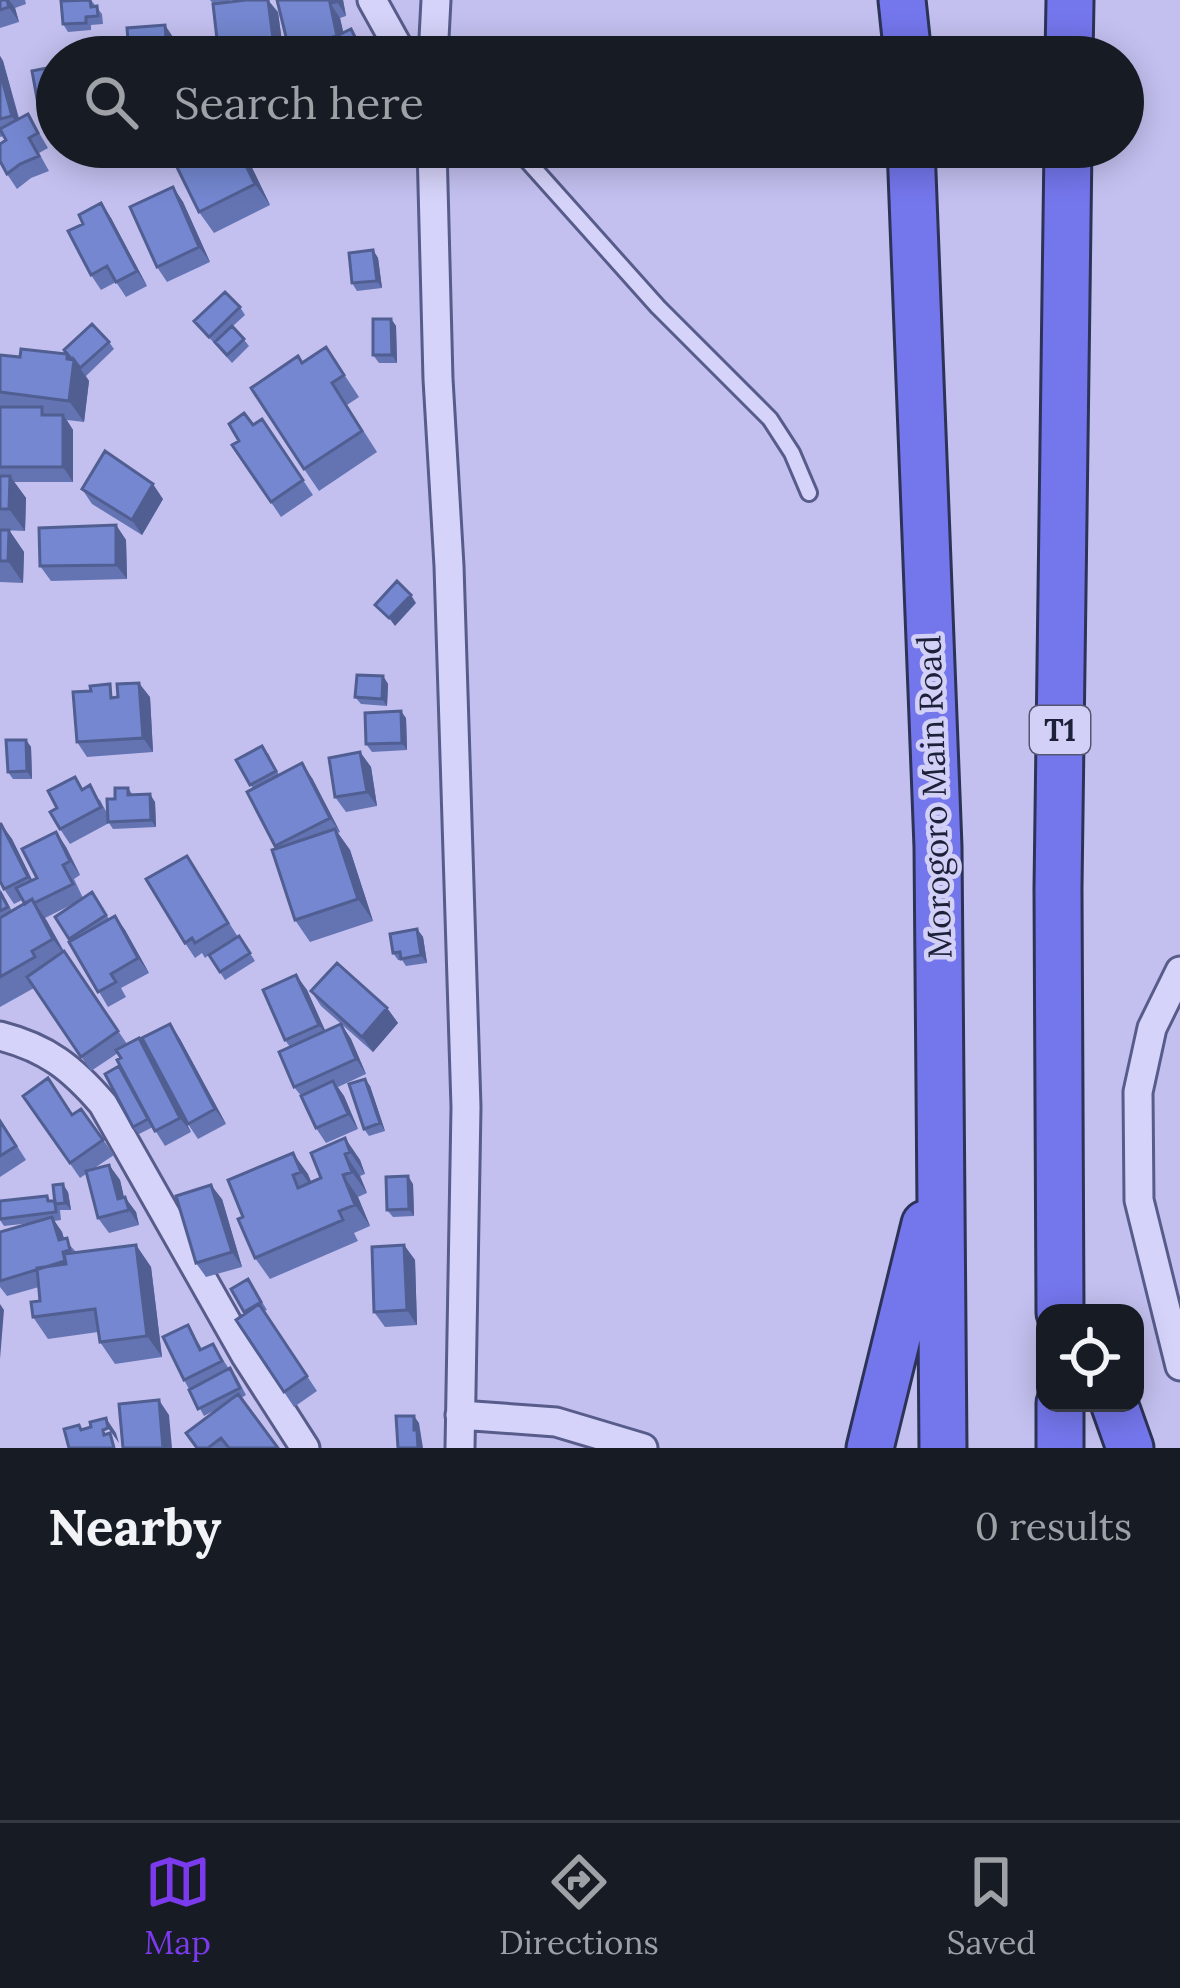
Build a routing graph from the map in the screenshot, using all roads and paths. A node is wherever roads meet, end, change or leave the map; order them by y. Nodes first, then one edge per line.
1 (372, 0) edge
2 (436, 0) edge
3 (902, 0) edge
4 (1070, 0) edge
5 (392, 36) edge
6 (434, 36) edge
7 (906, 36) edge
8 (1069, 36) edge
9 (434, 168) edge
10 (534, 168) edge
11 (912, 168) edge
12 (1068, 168) edge
13 (809, 493) dead end
14 (1180, 971) edge
15 (0, 1036) edge
16 (1059, 1148) junction
17 (940, 1160) junction
18 (1060, 1304) edge
19 (1089, 1304) edge
20 (1180, 1366) edge
21 (1060, 1412) edge
22 (1117, 1412) edge
23 (460, 1415) junction
24 (305, 1448) edge
25 (460, 1448) edge
26 (643, 1448) edge
27 (870, 1448) edge
28 (944, 1448) edge
29 (1060, 1448) edge
30 (1130, 1448) edge

1 - 5 street
2 - 6 street
3 - 7 highway
4 - 8 highway
9 - 23 street
10 - 13 lane
11 - 17 highway, Morogoro Main Road
12 - 16 highway, T1
14 - 20 street
15 - 24 street
16 - 18 highway, T1
16 - 19 highway
17 - 27 highway
17 - 28 highway, Morogoro Main Road
21 - 29 highway
22 - 30 highway
23 - 25 street
23 - 26 street

